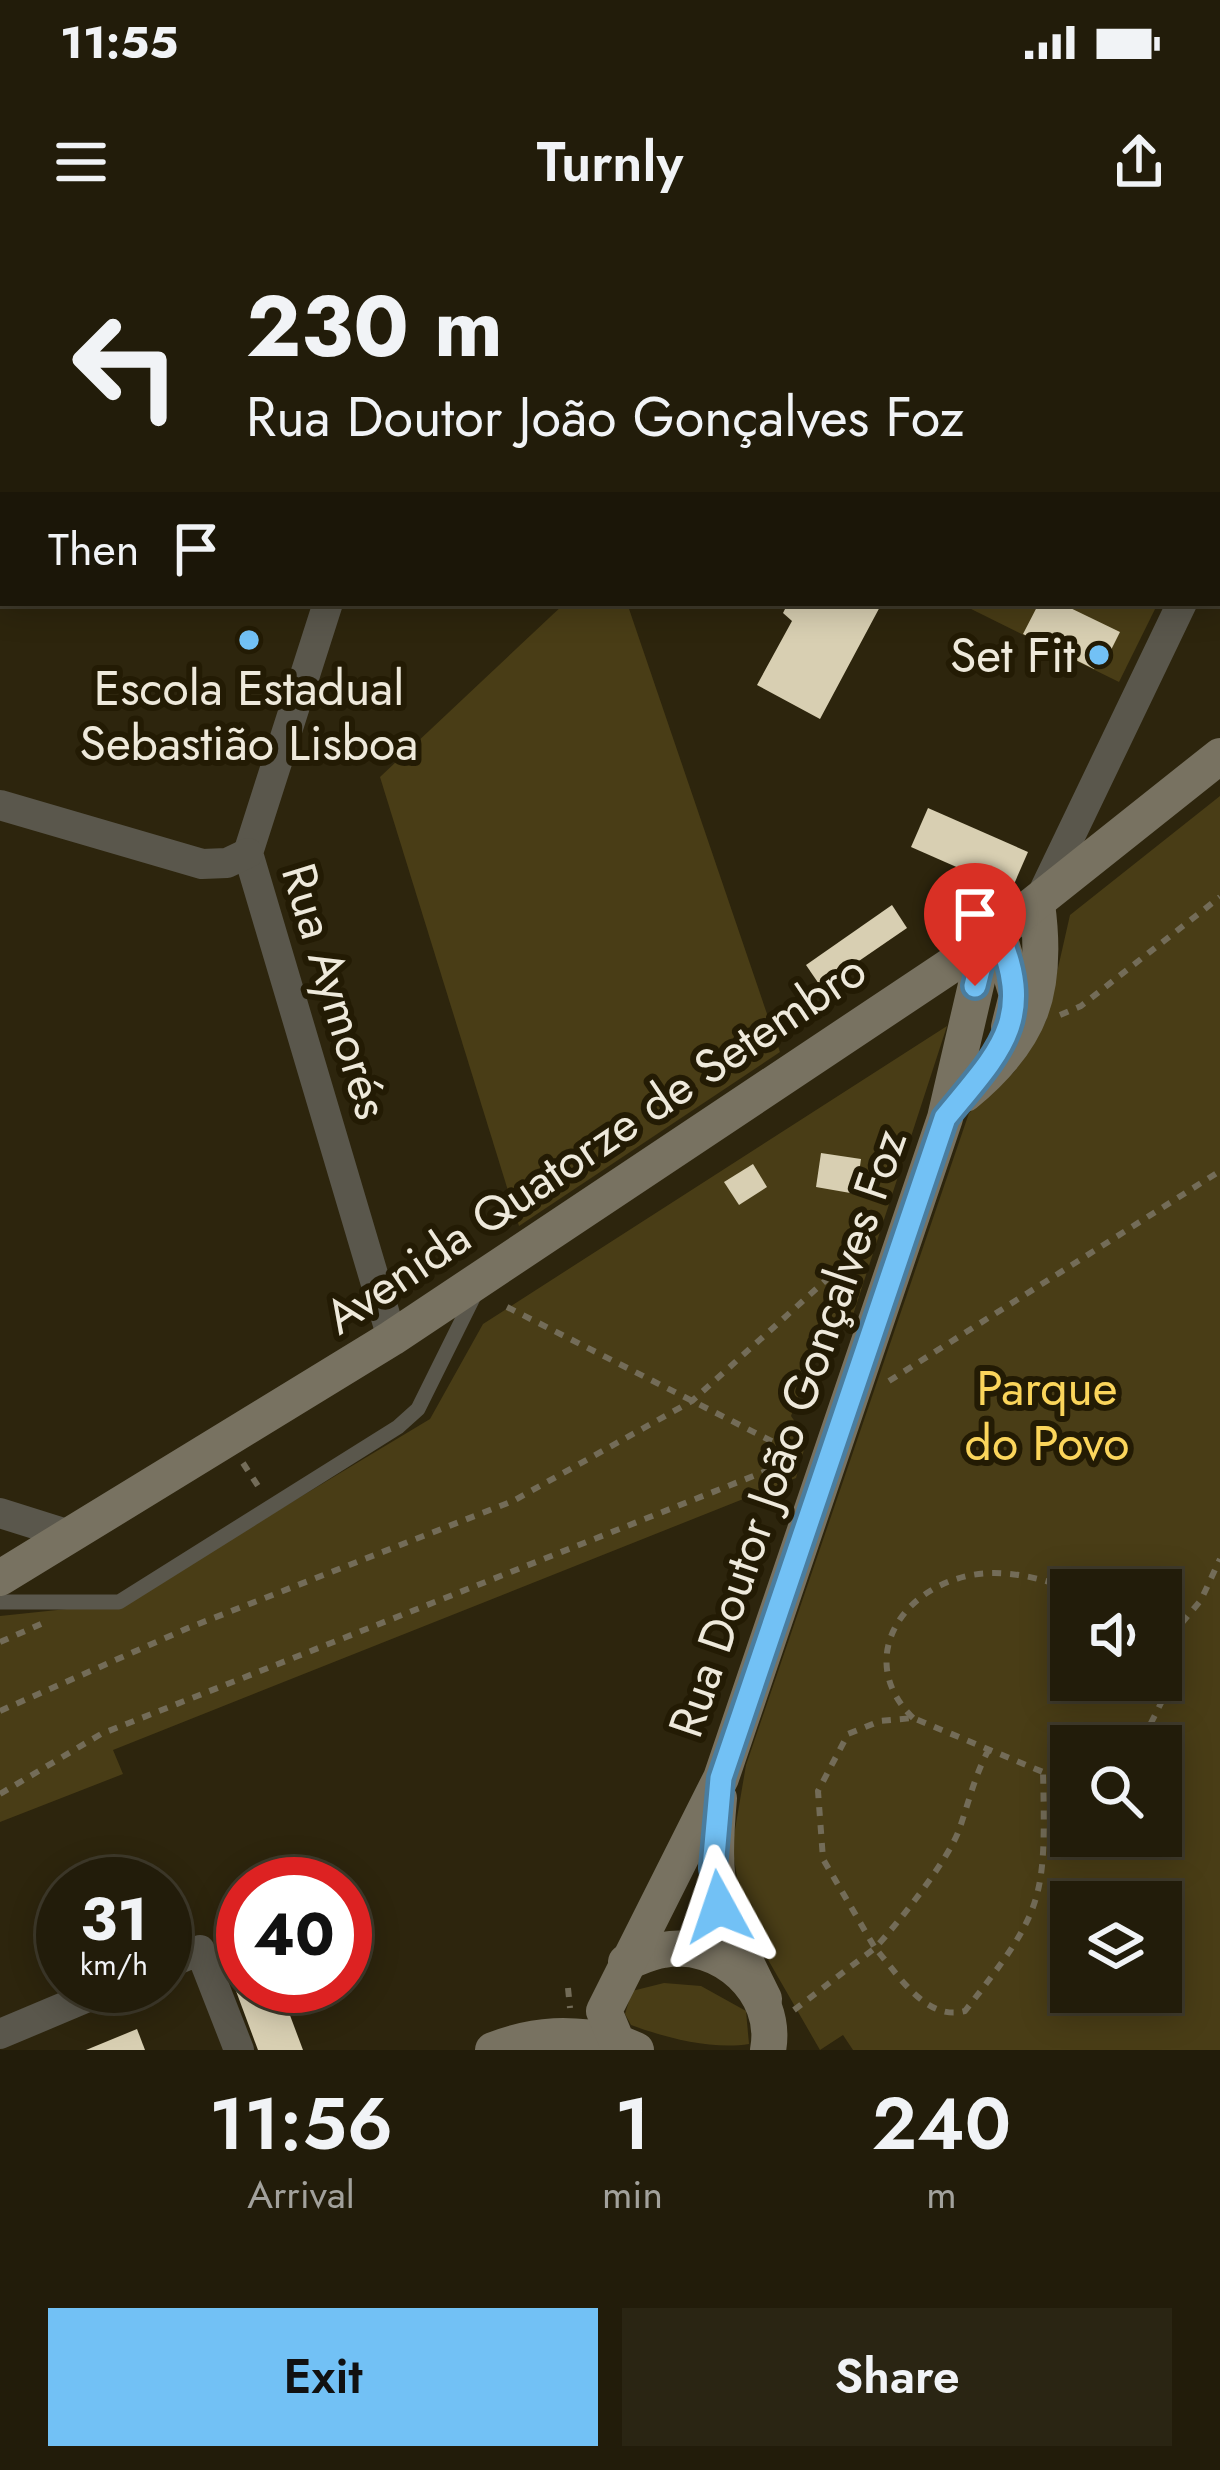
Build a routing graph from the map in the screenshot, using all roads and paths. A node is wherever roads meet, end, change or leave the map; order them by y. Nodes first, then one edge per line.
1 (327, 606) edge
2 (1182, 606) edge
3 (1220, 756) edge
4 (0, 805) edge
5 (248, 854) junction
6 (1220, 897) edge
7 (1037, 904) junction
8 (992, 938) junction
9 (1046, 1021) dead end
10 (955, 1106) junction
11 (1220, 1171) edge
12 (882, 1229) dead end
13 (484, 1275) junction
14 (507, 1307) dead end
15 (392, 1338) junction
16 (874, 1390) dead end
17 (692, 1401) junction
18 (228, 1440) junction
19 (272, 1506) junction
20 (0, 1513) edge
21 (73, 1536) junction
22 (1220, 1558) edge
23 (0, 1578) edge
24 (1050, 1584) edge
25 (0, 1602) edge
26 (56, 1618) dead end
27 (1182, 1623) edge
28 (0, 1642) edge
29 (0, 1712) edge
30 (913, 1718) junction
31 (988, 1749) junction
32 (1050, 1770) edge
33 (1043, 1772) junction
34 (721, 1778) junction
35 (0, 1794) edge
36 (875, 1948) junction
37 (192, 1953) edge
38 (626, 1962) junction
39 (780, 2005) junction
40 (49, 2013) edge
41 (0, 2033) edge
42 (627, 2046) edge
43 (239, 2050) edge
44 (493, 2050) edge
45 (768, 2050) edge

1 - 5 street, Rua Aymorés
2 - 7 street
3 - 7 street, Avenida Quatorze de Setembro
4 - 5 street
5 - 15 street, Rua Aymorés
6 - 9 path
7 - 8 street, Avenida Quatorze de Setembro
7 - 10 street
8 - 10 street, Rua Doutor João Gonçalves Foz
8 - 13 street, Avenida Quatorze de Setembro
10 - 34 street, Rua Doutor João Gonçalves Foz
11 - 16 path
12 - 17 path
13 - 15 street, Avenida Quatorze de Setembro
13 - 19 lane
14 - 17 path
15 - 18 street, Avenida Quatorze de Setembro
17 - 29 path
17 - 35 path
18 - 19 path
18 - 21 street, Avenida Quatorze de Setembro
19 - 25 lane
20 - 21 street
21 - 23 street, Avenida Quatorze de Setembro
22 - 27 path
24 - 30 path
26 - 28 path
30 - 31 path
30 - 36 path
31 - 33 path
31 - 36 path
32 - 33 path
33 - 36 path
34 - 38 street, Rua Doutor João Gonçalves Foz
34 - 39 street, Rua Doutor João Gonçalves Foz
36 - 39 path
37 - 43 street
38 - 39 street
38 - 42 street, Rua Doutor João Gonçalves Foz
39 - 45 street
40 - 41 street
42 - 44 street

